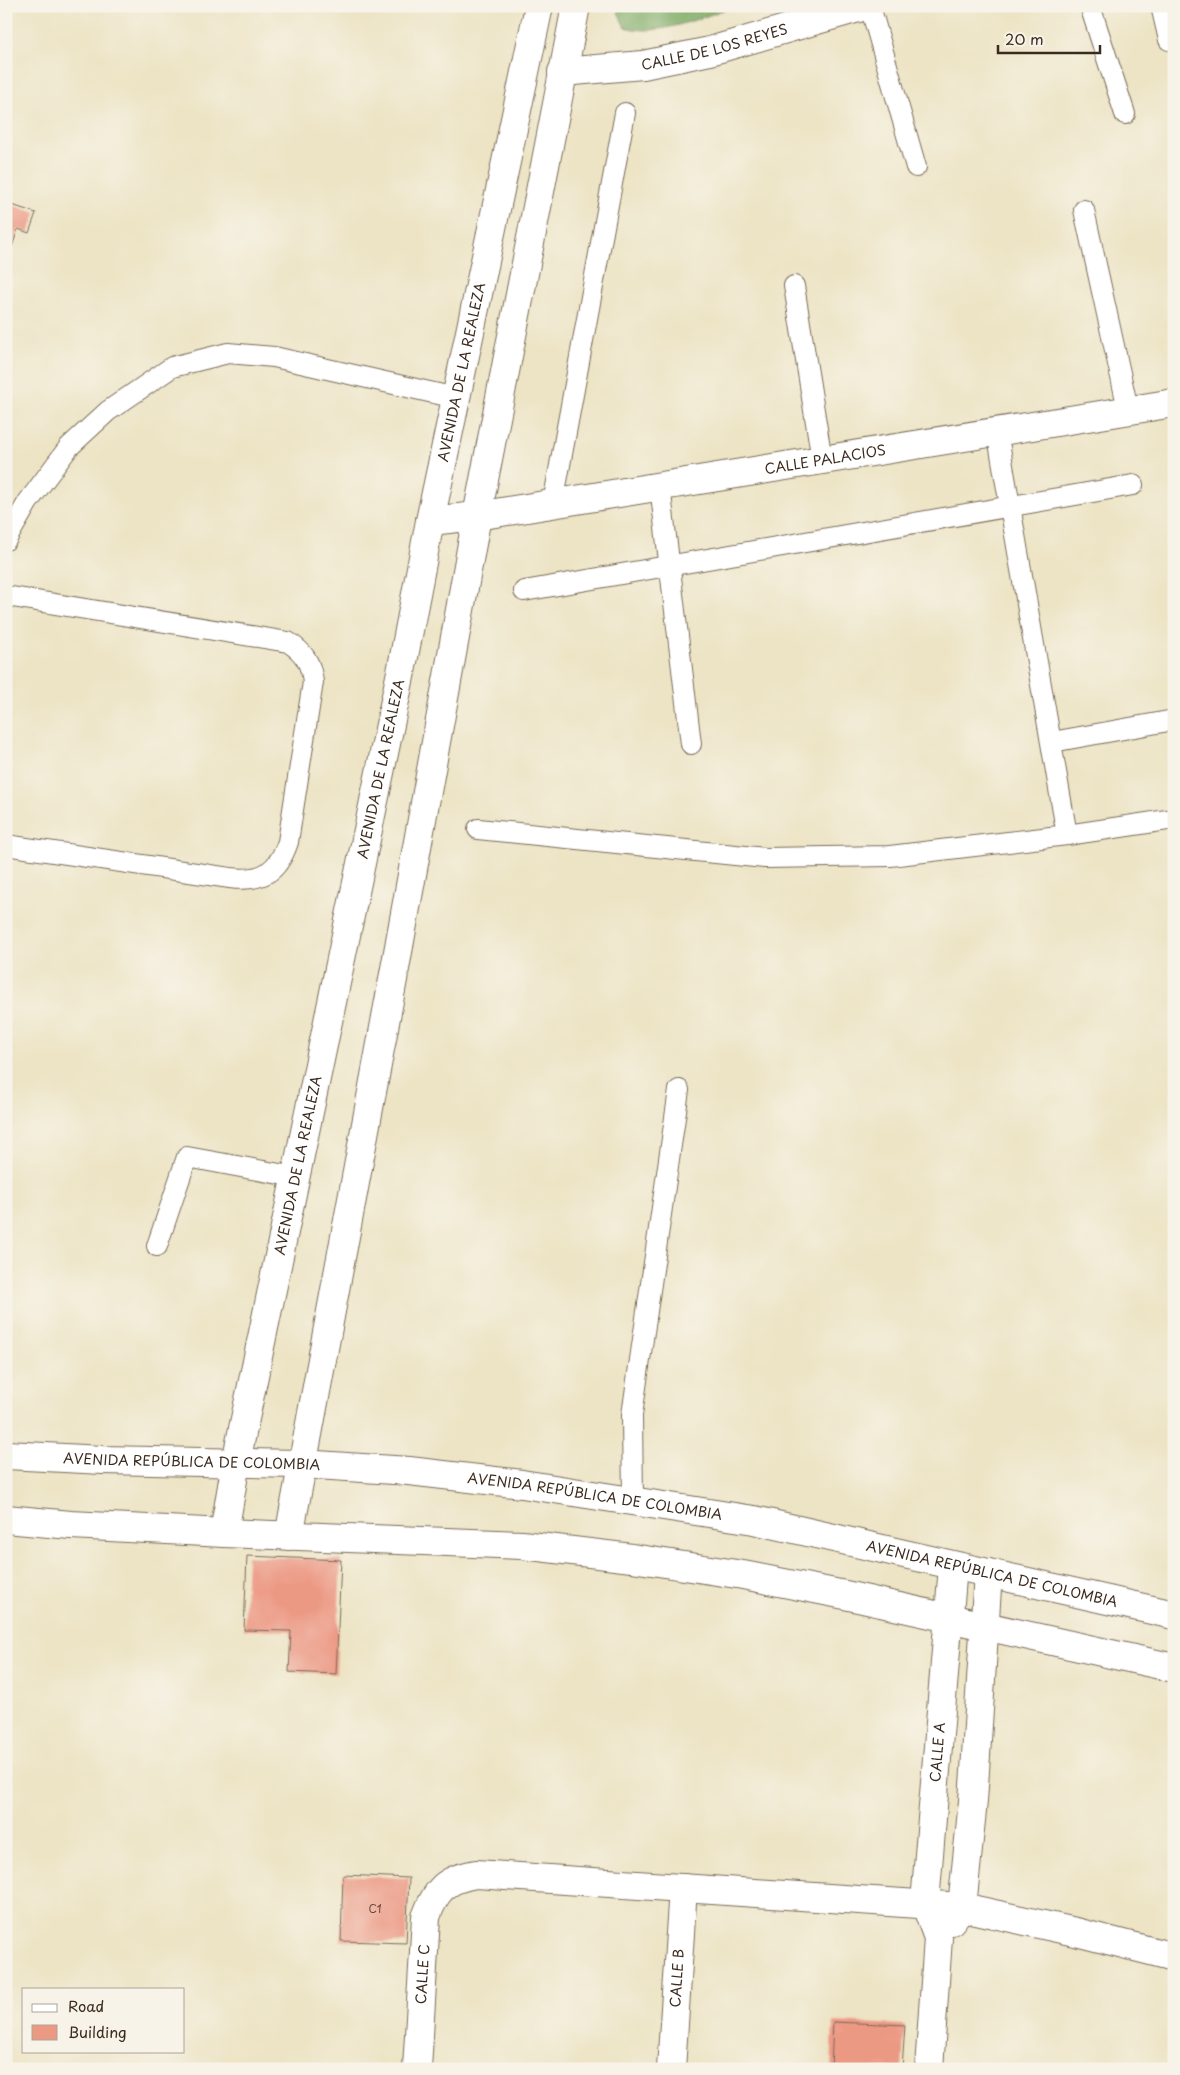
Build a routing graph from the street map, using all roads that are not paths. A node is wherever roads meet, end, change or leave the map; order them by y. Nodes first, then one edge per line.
1 (539, 6) edge
2 (576, 6) edge
3 (865, 6) edge
4 (870, 6) edge
5 (1090, 6) edge
6 (1161, 6) edge
7 (1169, 40) dead end
8 (562, 72) junction
9 (625, 113) dead end
10 (1125, 114) dead end
11 (916, 167) dead end
12 (1084, 210) dead end
13 (794, 286) dead end
14 (456, 398) junction
15 (1174, 403) edge
16 (1128, 409) junction
17 (997, 432) junction
18 (822, 460) junction
19 (1133, 485) dead end
20 (660, 486) junction
21 (553, 503) junction
22 (1011, 507) junction
23 (477, 516) junction
24 (430, 521) junction
25 (6, 540) edge
26 (670, 566) junction
27 (524, 591) dead end
28 (6, 596) edge
29 (1174, 720) edge
30 (1052, 742) junction
31 (691, 744) dead end
32 (1174, 819) edge
33 (478, 828) dead end
34 (1067, 835) junction
35 (6, 845) edge
36 (679, 1090) dead end
37 (296, 1178) junction
38 (157, 1246) dead end
39 (6, 1455) edge
40 (236, 1462) junction
41 (300, 1464) junction
42 (633, 1502) junction
43 (6, 1518) edge
44 (224, 1533) junction
45 (289, 1536) junction
46 (953, 1566) junction
47 (988, 1574) junction
48 (1174, 1615) edge
49 (948, 1617) junction
50 (986, 1625) junction
51 (1174, 1668) edge
52 (683, 1888) junction
53 (925, 1903) junction
54 (962, 1906) junction
55 (938, 1938) junction
56 (1174, 1957) edge
57 (417, 2069) edge
58 (671, 2069) edge
59 (929, 2069) edge

1 - 14 street, AVENIDA DE LA REALEZA
2 - 8 street
3 - 8 street, CALLE DE LOS REYES
4 - 11 lane
5 - 10 lane
6 - 7 lane
8 - 23 street
9 - 21 lane
12 - 16 lane
13 - 18 lane
14 - 24 street, AVENIDA DE LA REALEZA
14 - 25 lane
15 - 16 street, CALLE PALACIOS
16 - 17 street, CALLE PALACIOS
17 - 18 street, CALLE PALACIOS
17 - 22 lane
18 - 20 street, CALLE PALACIOS
19 - 22 lane
20 - 21 street, CALLE PALACIOS
20 - 26 lane
21 - 23 street, CALLE PALACIOS
22 - 26 lane
22 - 30 lane
23 - 24 street, CALLE PALACIOS
23 - 41 street
24 - 37 street, AVENIDA DE LA REALEZA
26 - 27 lane
26 - 31 lane
28 - 35 lane
29 - 30 lane
30 - 34 lane
32 - 34 lane
33 - 34 lane
36 - 42 lane
37 - 38 lane
37 - 40 street, AVENIDA DE LA REALEZA
39 - 40 street, AVENIDA REPÚBLICA DE COLOMBIA
40 - 41 street, AVENIDA REPÚBLICA DE COLOMBIA
40 - 44 street, AVENIDA DE LA REALEZA
41 - 42 street, AVENIDA REPÚBLICA DE COLOMBIA
41 - 45 street
42 - 46 street, AVENIDA REPÚBLICA DE COLOMBIA
43 - 44 street
44 - 45 street
45 - 49 street
46 - 47 street, AVENIDA REPÚBLICA DE COLOMBIA
46 - 49 street, CALLE A
47 - 48 street, AVENIDA REPÚBLICA DE COLOMBIA
47 - 50 street
49 - 50 street
49 - 53 street, CALLE A
50 - 51 street
50 - 54 street
52 - 53 street
52 - 57 street, CALLE C
52 - 58 street, CALLE B
53 - 54 street
53 - 55 street, CALLE A
54 - 55 street
54 - 56 street
55 - 59 street, CALLE A

